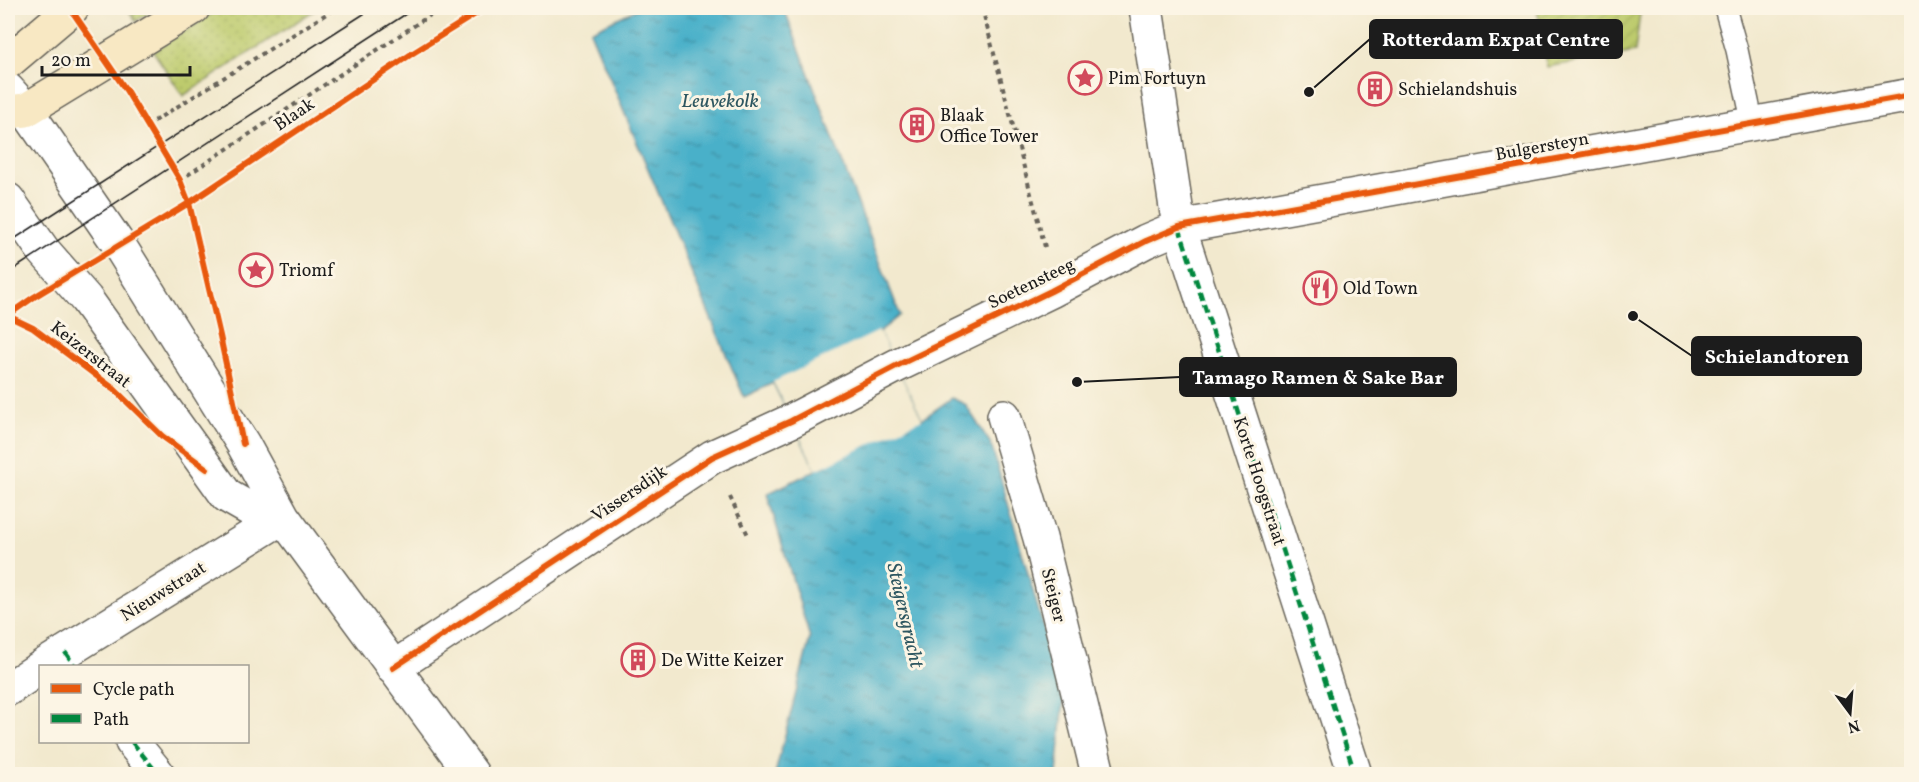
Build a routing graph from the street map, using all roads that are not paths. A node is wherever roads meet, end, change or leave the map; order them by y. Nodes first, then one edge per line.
1 (72, 8) edge
2 (193, 8) edge
3 (1146, 8) edge
4 (1725, 8) edge
5 (8, 62) edge
6 (1911, 95) edge
7 (14, 104) edge
8 (1753, 124) junction
9 (8, 200) edge
10 (1179, 227) junction
11 (896, 366) joint
12 (1004, 416) dead end
13 (283, 517) junction
14 (56, 663) edge
15 (393, 668) junction
16 (39, 672) edge
17 (8, 689) edge
18 (134, 743) edge
19 (158, 774) edge
20 (472, 774) edge
21 (1098, 774) edge
22 (1355, 774) edge

1 - 5 main road
2 - 7 main road
3 - 10 street, Korte Hoogstraat
4 - 8 lane
6 - 8 street, Bulgersteyn
7 - 13 street
8 - 10 street, Bulgersteyn
9 - 13 street, Keizerstraat
10 - 11 street, Soetensteeg
10 - 22 street, Korte Hoogstraat
11 - 15 street, Vissersdijk
12 - 21 street, Steiger
13 - 14 street, Nieuwstraat
13 - 15 street
15 - 20 street
16 - 17 street, Nieuwstraat
18 - 19 street

